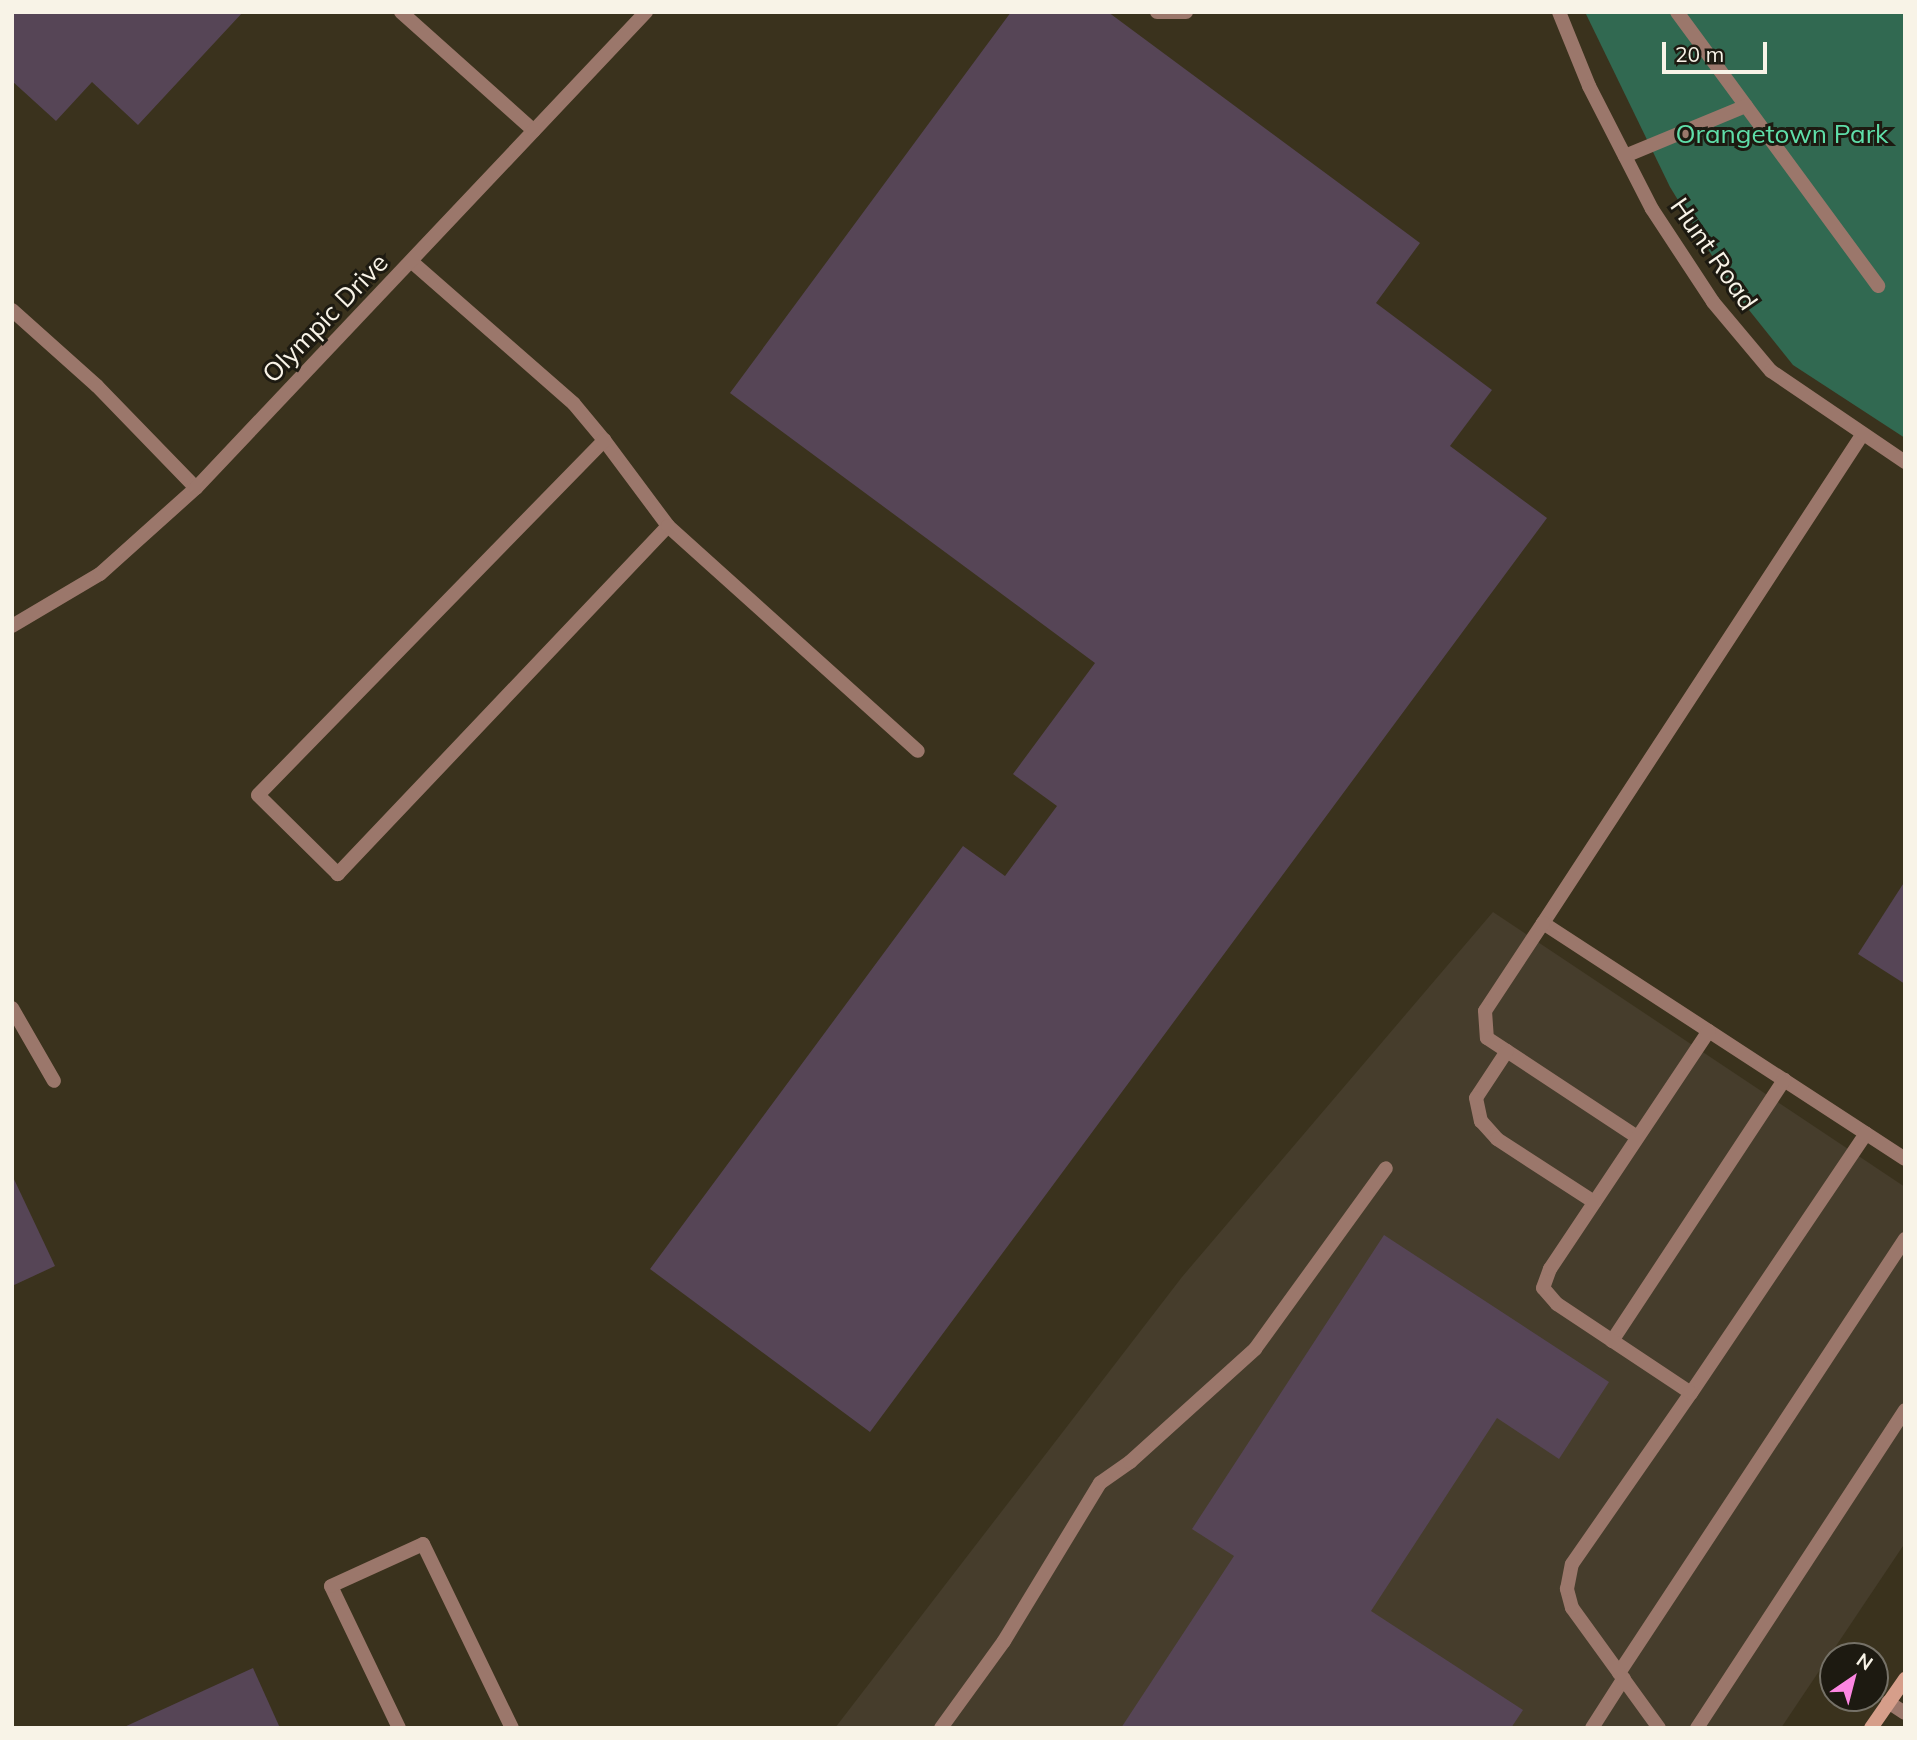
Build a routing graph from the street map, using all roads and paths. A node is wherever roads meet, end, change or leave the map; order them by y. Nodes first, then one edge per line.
1 (401, 12) edge
2 (646, 12) edge
3 (1157, 12) edge
4 (1186, 12) edge
5 (1559, 12) edge
6 (1677, 12) edge
7 (1746, 106) junction
8 (534, 131) junction
9 (1625, 156) junction
10 (412, 262) junction
11 (1878, 286) dead end
12 (12, 310) edge
13 (1862, 435) junction
14 (604, 440) junction
15 (1905, 462) edge
16 (197, 488) junction
17 (668, 526) junction
18 (12, 626) edge
19 (918, 751) dead end
20 (1543, 923) junction
21 (12, 1008) edge
22 (1709, 1031) junction
23 (1507, 1051) junction
24 (1784, 1080) junction
25 (54, 1081) dead end
26 (1866, 1134) junction
27 (1637, 1137) junction
28 (1905, 1159) edge
29 (1387, 1168) dead end
30 (1594, 1202) junction
31 (1905, 1239) edge
32 (1612, 1341) junction
33 (1691, 1393) junction
34 (1905, 1410) edge
35 (1622, 1676) junction
36 (1905, 1679) edge
37 (1889, 1701) edge
38 (1889, 1703) edge
39 (1881, 1712) edge
40 (1905, 1713) edge
41 (399, 1728) edge
42 (512, 1728) edge
43 (941, 1728) edge
44 (1592, 1728) edge
45 (1659, 1728) edge
46 (1697, 1728) edge
47 (1871, 1728) edge

1 - 8 street
2 - 8 street, Olympic Drive
3 - 4 street
5 - 9 street, Hunt Road
6 - 7 street
7 - 9 street
7 - 11 street
8 - 10 street, Olympic Drive
9 - 13 street, Hunt Road
10 - 14 street
10 - 16 street, Olympic Drive
12 - 16 street
13 - 15 street, Hunt Road
13 - 20 street
14 - 17 street
14 - 17 street
16 - 18 street, Olympic Drive
17 - 19 street
20 - 22 street
20 - 23 street
21 - 25 street
22 - 24 street
22 - 27 street
23 - 27 street
23 - 30 street
24 - 26 street
24 - 32 street
26 - 28 street
26 - 33 street
27 - 30 street
29 - 43 street
30 - 32 street
31 - 35 street
32 - 33 street
33 - 35 street
34 - 46 street
35 - 44 street
35 - 45 street
36 - 37 street
38 - 40 street
39 - 47 street
41 - 42 street

